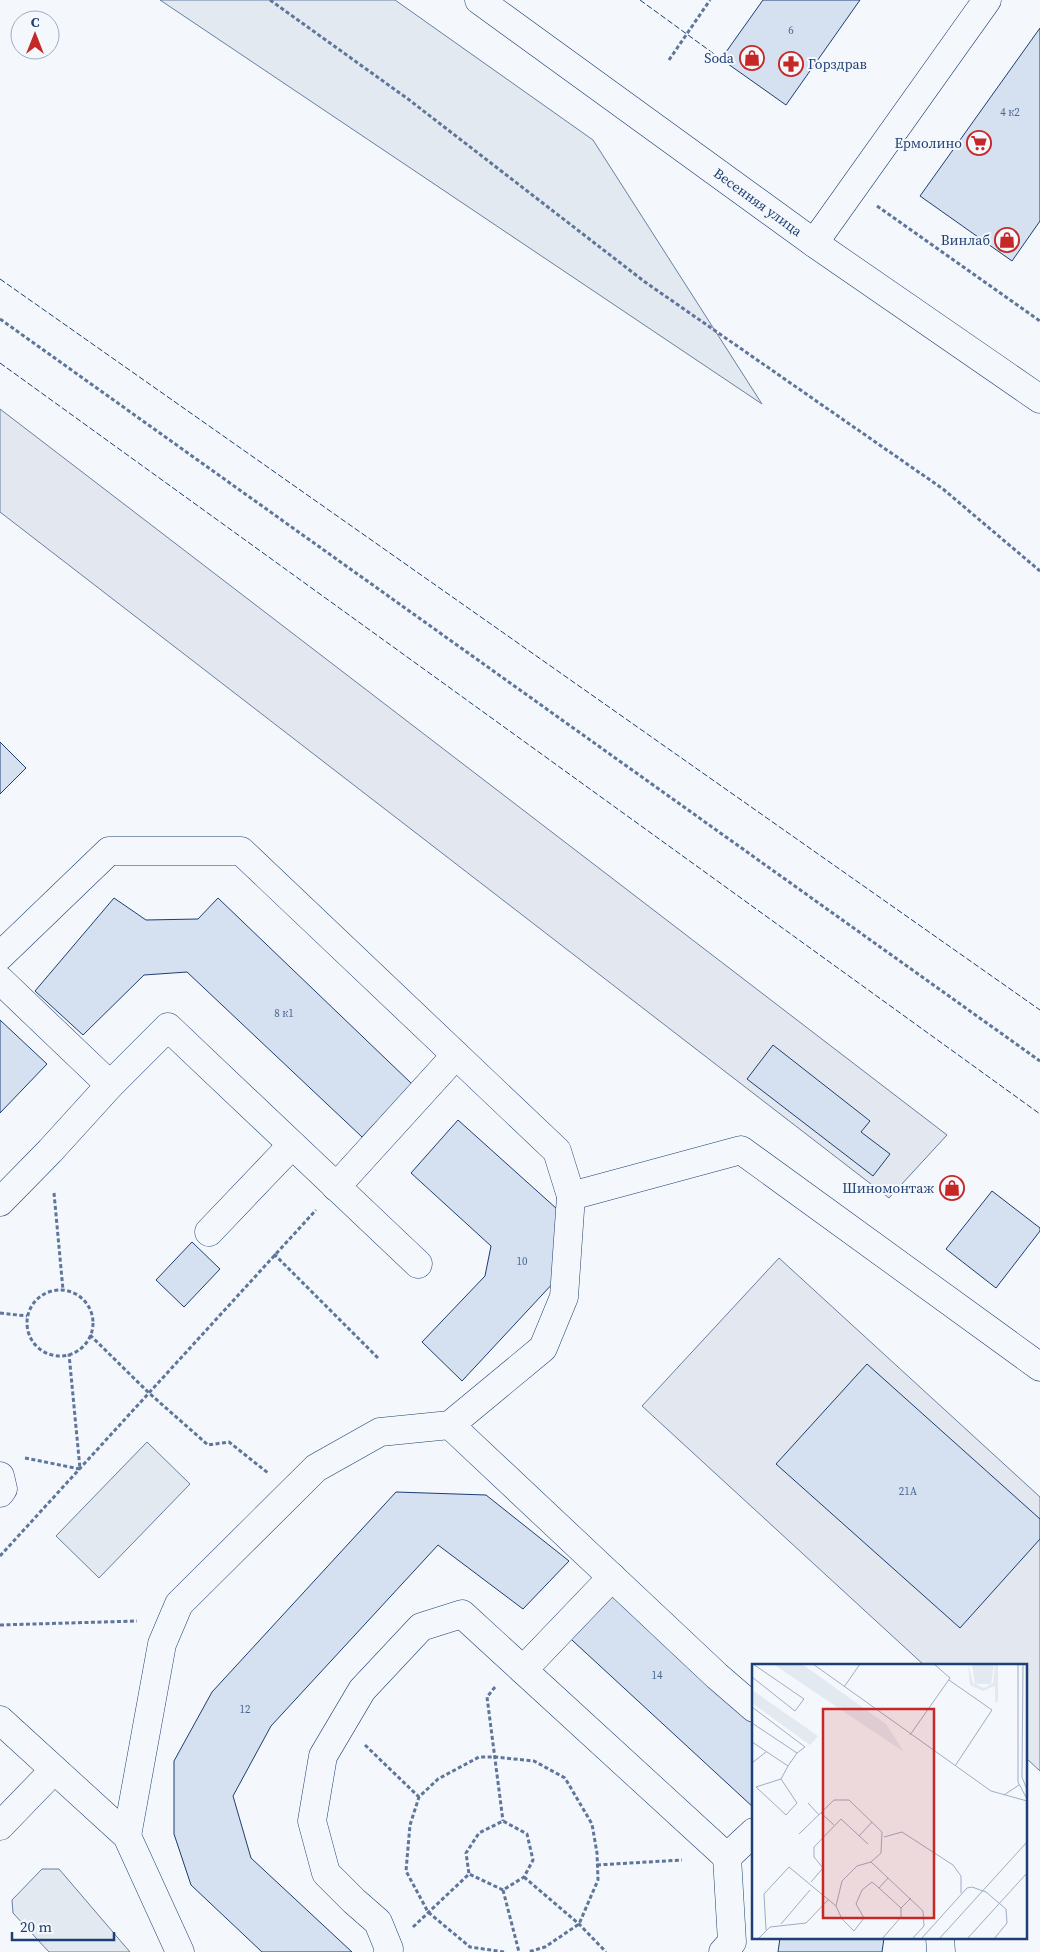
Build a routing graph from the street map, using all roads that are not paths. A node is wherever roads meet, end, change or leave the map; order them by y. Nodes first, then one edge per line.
1 (479, 0) edge
2 (986, 0) edge
3 (814, 243) junction
4 (1040, 399) edge
5 (0, 956) edge
6 (0, 980) edge
7 (456, 1054) junction
8 (110, 1085) junction
9 (292, 1145) junction
10 (336, 1187) junction
11 (571, 1196) junction
12 (0, 1202) edge
13 (209, 1232) dead end
14 (418, 1264) dead end
15 (1040, 1367) edge
16 (450, 1425) junction
17 (9, 1466) edge
18 (0, 1493) edge
19 (612, 1577) junction
20 (518, 1666) junction
21 (752, 1706) edge
22 (0, 1720) edge
23 (54, 1770) junction
24 (0, 1826) edge
25 (752, 1834) edge
26 (127, 1836) junction
27 (727, 1857) junction
28 (388, 1951) edge
29 (180, 1952) edge
30 (723, 1952) edge

1 - 3 street, Весенняя улица
2 - 3 street
3 - 4 street, Весенняя улица
5 - 7 street
6 - 8 street
7 - 10 street
7 - 11 street
8 - 9 street
8 - 12 street
9 - 10 street
9 - 13 street
10 - 14 street
11 - 15 street
11 - 16 street
16 - 19 street
16 - 26 street
17 - 18 street
19 - 20 street
19 - 21 street
20 - 27 street
20 - 28 street
22 - 23 street
23 - 24 street
23 - 26 street
25 - 27 street
26 - 29 street
27 - 30 street

